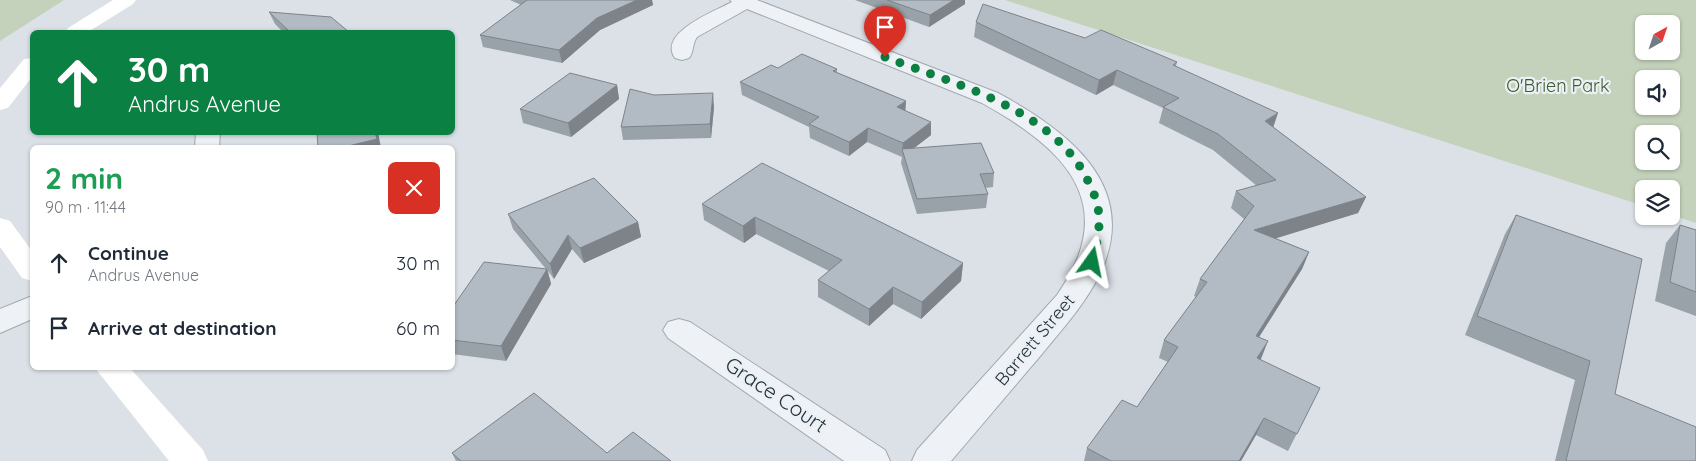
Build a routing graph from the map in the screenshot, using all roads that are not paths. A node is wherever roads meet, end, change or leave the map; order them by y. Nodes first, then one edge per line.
1 (126, 0) edge
2 (743, 1) edge
3 (78, 30) edge
4 (682, 54) dead end
5 (30, 66) edge
6 (0, 104) edge
7 (0, 226) edge
8 (30, 268) edge
9 (30, 308) edge
10 (0, 322) edge
11 (679, 330) dead end
12 (113, 370) edge
13 (190, 461) edge
14 (872, 461) edge
15 (930, 461) edge

1 - 3 street
2 - 4 street
2 - 15 street, Barrett Street
5 - 6 street
7 - 8 street
9 - 10 street
11 - 14 street, Grace Court
12 - 13 street

